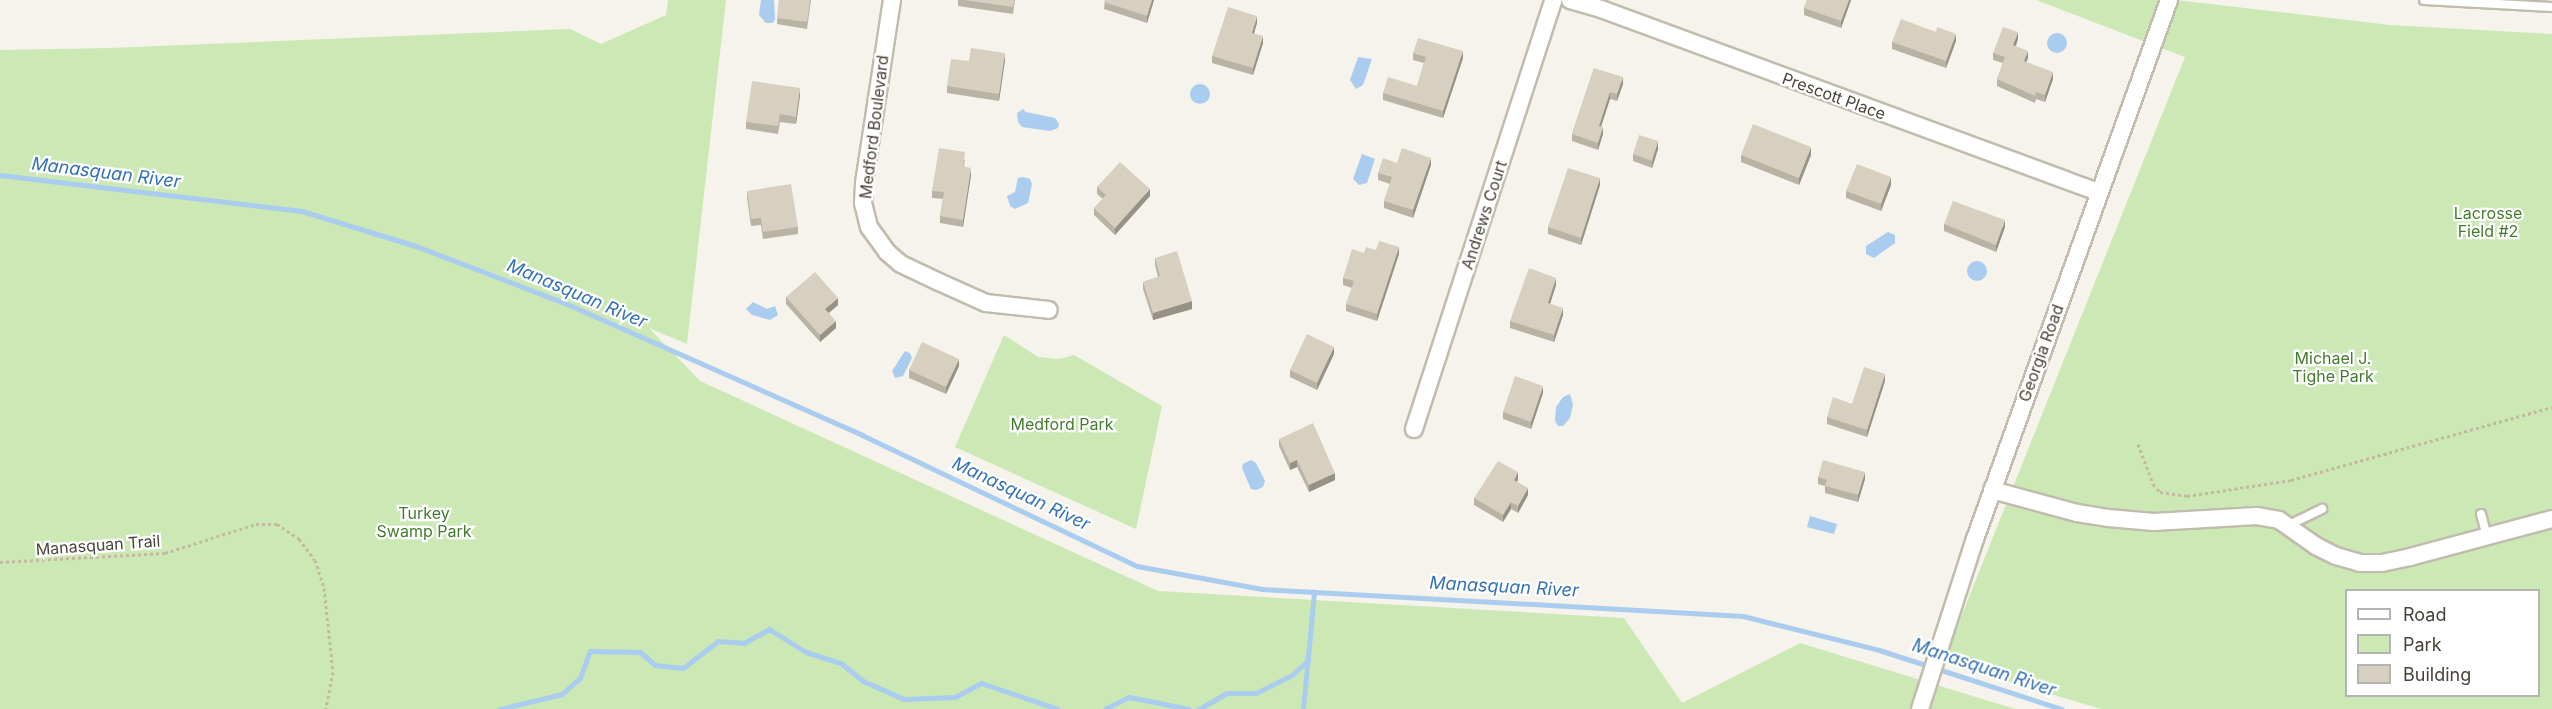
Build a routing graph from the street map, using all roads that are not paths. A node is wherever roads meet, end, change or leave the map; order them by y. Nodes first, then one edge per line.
1 (892, 0) edge
2 (1553, 0) edge
3 (1570, 0) edge
4 (2169, 0) edge
5 (2424, 0) edge
6 (2446, 1) edge
7 (2552, 7) edge
8 (2098, 192) junction
9 (1049, 310) dead end
10 (1414, 429) dead end
11 (1992, 490) junction
12 (2322, 509) dead end
13 (2481, 514) dead end
14 (2552, 519) edge
15 (2289, 525) junction
16 (2487, 537) junction
17 (1920, 709) edge

1 - 9 street, Medford Boulevard
2 - 10 street, Andrews Court
3 - 8 street, Prescott Place
4 - 8 street, Georgia Road
5 - 6 lane
6 - 7 lane
8 - 11 street, Georgia Road
11 - 15 street
11 - 17 street, Georgia Road
12 - 15 lane
13 - 16 lane
14 - 16 street
15 - 16 street

